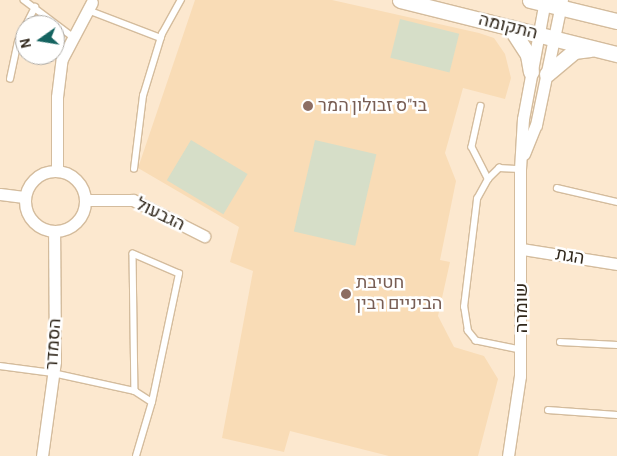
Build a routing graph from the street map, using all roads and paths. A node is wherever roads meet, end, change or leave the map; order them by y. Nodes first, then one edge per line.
1 (24, 0) edge
2 (182, 0) edge
3 (400, 0) edge
4 (540, 1) edge
5 (562, 4) edge
6 (90, 6) joint
7 (34, 7) junction
8 (30, 15) edge
9 (617, 20) edge
10 (510, 28) junction
11 (537, 35) junction
12 (72, 36) junction
13 (161, 38) junction
14 (556, 40) junction
15 (594, 48) junction
16 (617, 54) edge
17 (15, 56) edge
18 (531, 72) junction
19 (547, 74) junction
20 (10, 79) dead end
21 (481, 106) dead end
22 (521, 163) junction
23 (134, 169) dead end
24 (57, 171) junction
25 (488, 179) junction
26 (556, 188) dead end
27 (0, 194) edge
28 (24, 197) junction
29 (85, 200) junction
30 (617, 202) edge
31 (54, 232) junction
32 (204, 236) dead end
33 (522, 249) junction
34 (617, 264) edge
35 (560, 342) dead end
36 (617, 345) edge
37 (522, 350) junction
38 (0, 366) edge
39 (53, 373) junction
40 (135, 391) junction
41 (152, 402) junction
42 (548, 410) dead end
43 (617, 415) edge
44 (42, 456) edge
45 (136, 456) edge
46 (508, 456) edge

1 - 7 lane
2 - 13 lane
3 - 10 street, התקומה
4 - 5 street, התקומה
4 - 11 street, שומרה
5 - 9 street, התקומה
5 - 14 street, שומרה
6 - 12 street
6 - 13 lane
7 - 8 lane
7 - 12 lane
10 - 11 street, התקומה
10 - 18 street
11 - 14 street, התקומה
11 - 18 street, שומרה
12 - 24 street
13 - 23 lane
14 - 15 street, התקומה
14 - 19 street, שומרה
15 - 16 street, התקומה
15 - 19 street
17 - 20 lane
18 - 22 street, שומרה
19 - 22 street, שומרה
21 - 25 lane
22 - 25 lane
22 - 33 street, שומרה
24 - 28 street
24 - 29 street
25 - 37 lane
26 - 30 lane
27 - 28 street
28 - 31 street
29 - 31 street
29 - 32 street, הגבעול
31 - 39 street, הסמדר
33 - 34 street, הגת
33 - 37 street, שומרה
35 - 36 lane
37 - 46 street, שומרה
38 - 39 lane
39 - 40 lane
39 - 44 street, הסמדר
40 - 41 lane
40 - 41 lane
41 - 45 lane
42 - 43 lane

